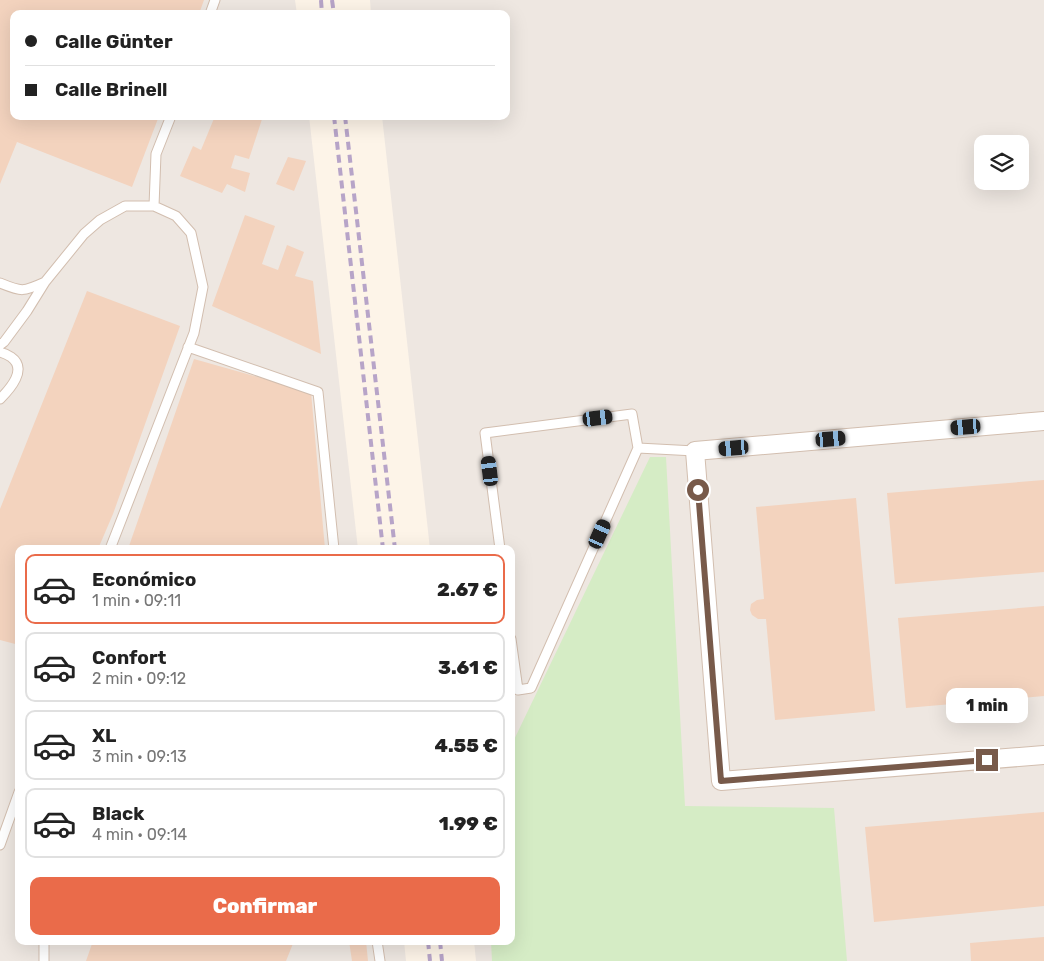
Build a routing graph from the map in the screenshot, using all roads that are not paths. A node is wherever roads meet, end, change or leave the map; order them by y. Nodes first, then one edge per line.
1 (169, 120) edge
2 (154, 206) junction
3 (46, 282) junction
4 (0, 283) edge
5 (0, 345) edge
6 (188, 347) junction
7 (0, 352) edge
8 (0, 400) edge
9 (1044, 421) edge
10 (638, 448) junction
11 (695, 451) junction
12 (112, 545) edge
13 (334, 545) edge
14 (499, 545) edge
15 (515, 668) edge
16 (1044, 755) edge
17 (15, 803) edge
18 (0, 845) edge
19 (44, 945) edge
20 (378, 945) edge
21 (44, 961) edge
22 (380, 961) edge

1 - 2 lane
2 - 3 lane
2 - 6 lane
3 - 4 lane
3 - 5 lane
6 - 12 lane
6 - 13 lane
7 - 8 lane
9 - 11 street
10 - 11 lane
10 - 14 lane
10 - 15 lane
11 - 16 street
17 - 18 lane
19 - 21 lane
20 - 22 lane

